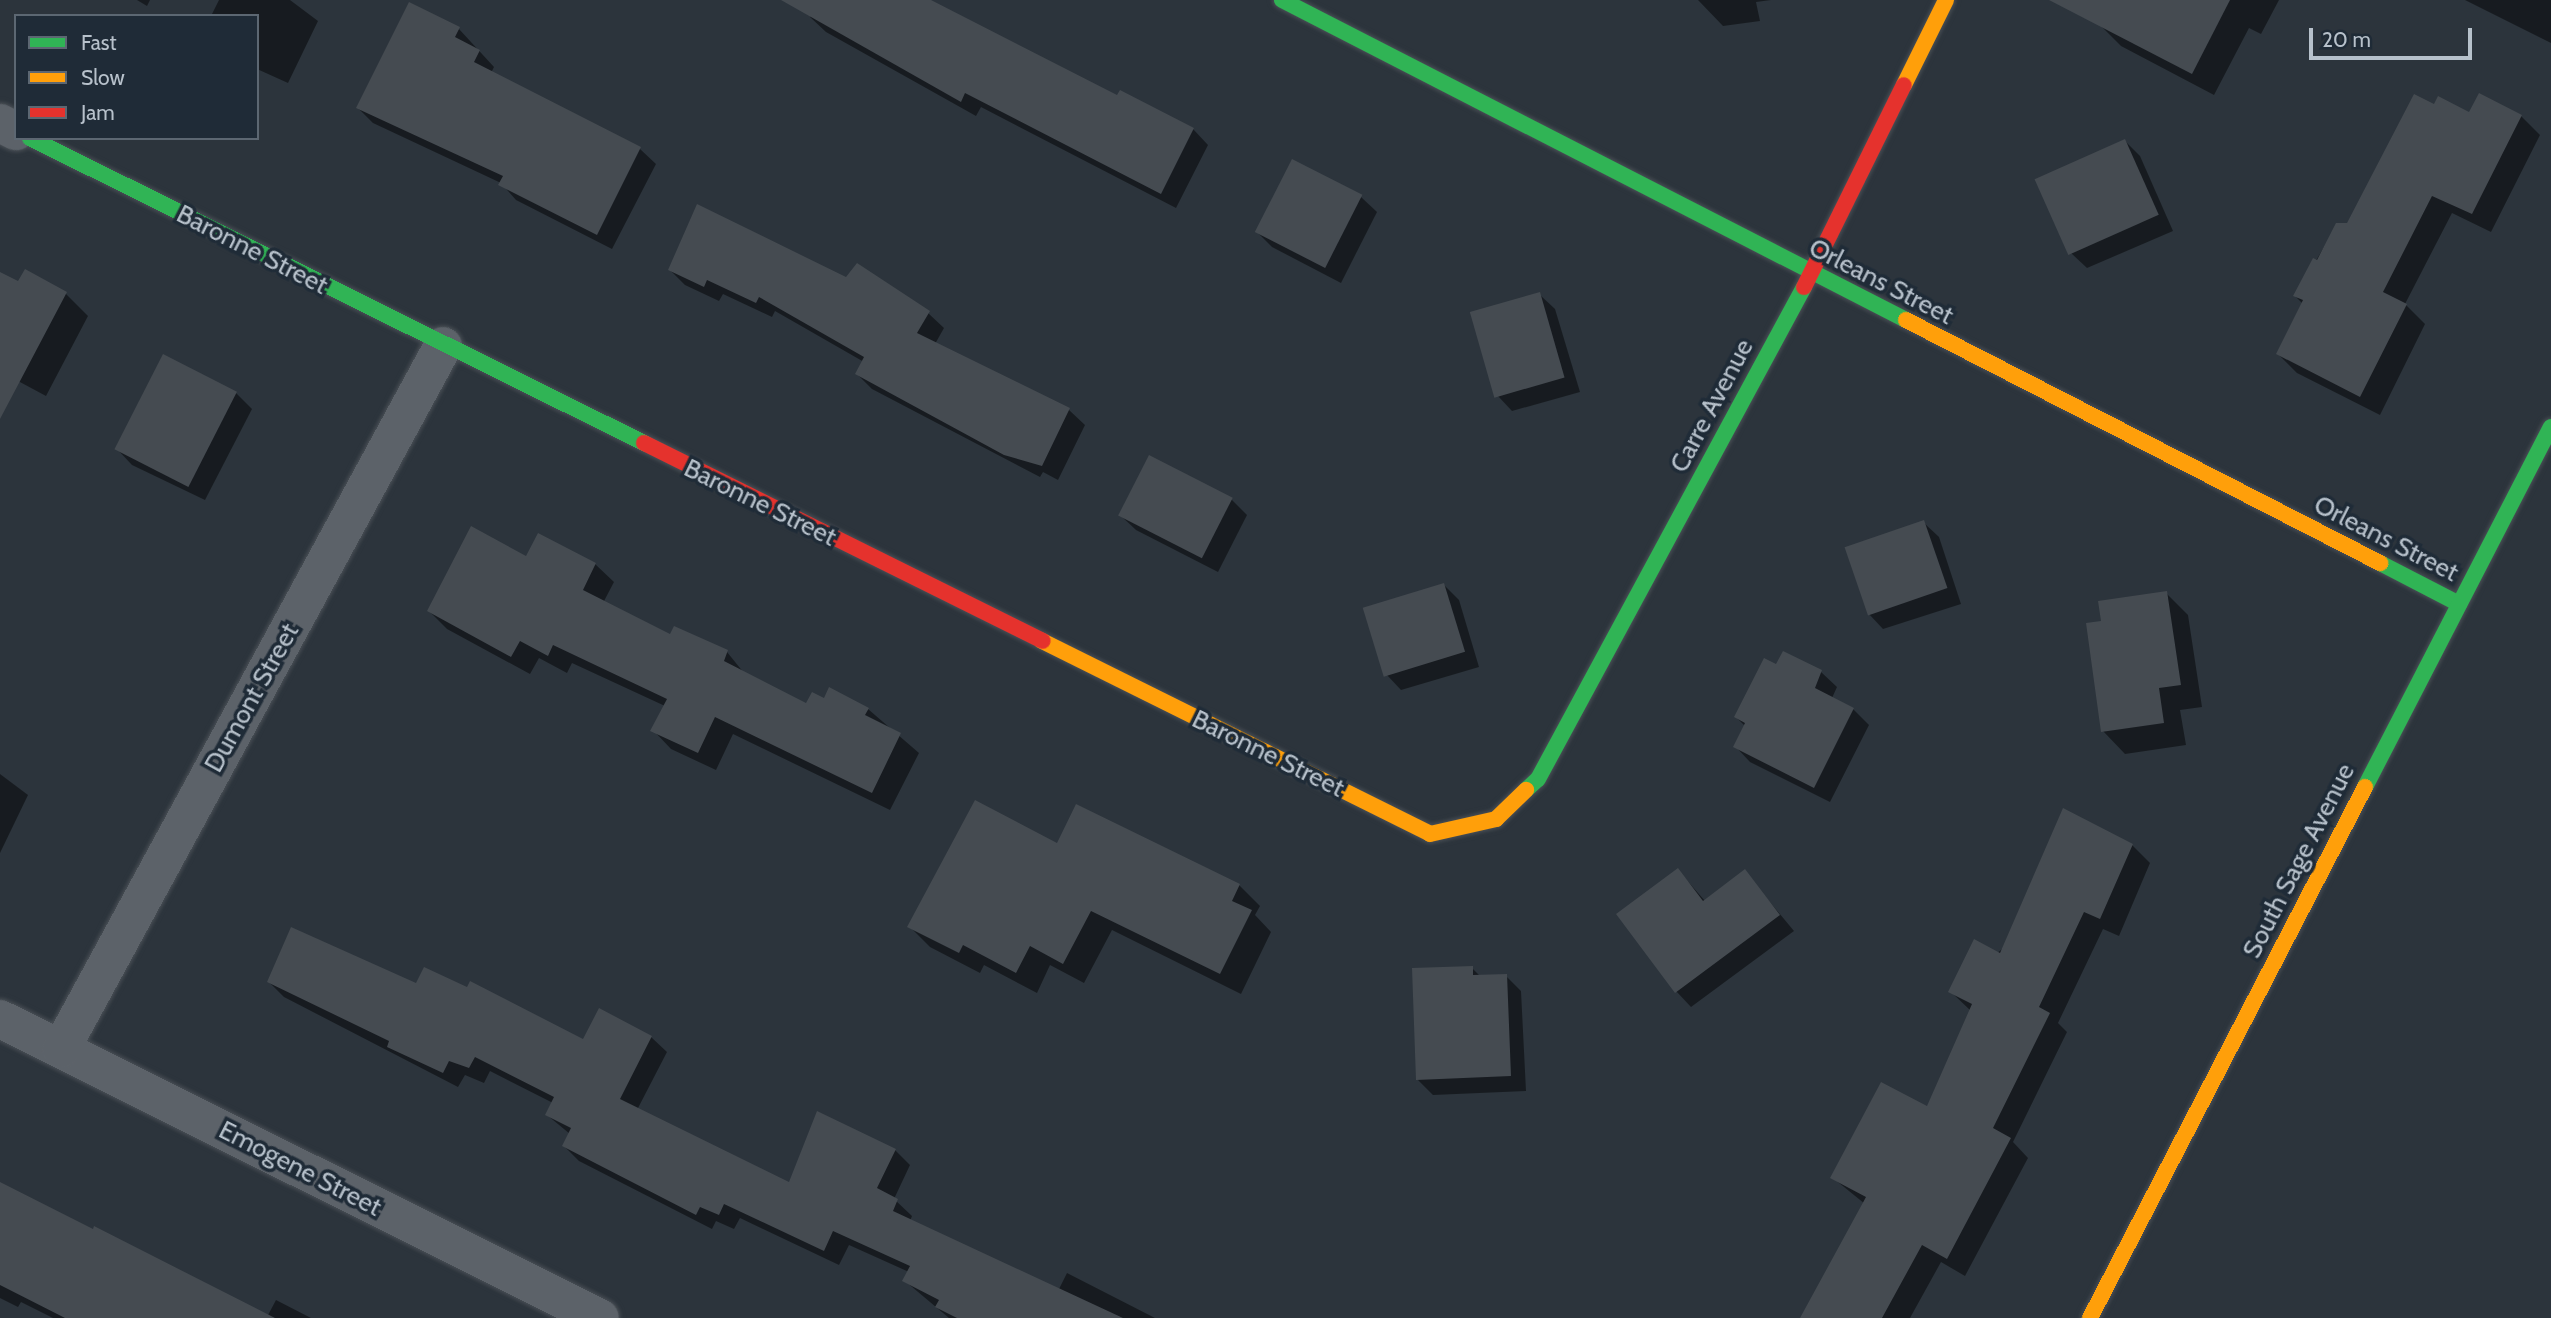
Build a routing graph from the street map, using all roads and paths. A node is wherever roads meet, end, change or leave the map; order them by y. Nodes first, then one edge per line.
1 (1282, 0) edge
2 (1946, 0) edge
3 (34, 140) edge
4 (1811, 275) junction
5 (443, 346) junction
6 (2551, 427) edge
7 (2459, 604) junction
8 (1496, 819) joint
9 (0, 1019) edge
10 (61, 1049) junction
11 (600, 1318) edge
12 (2090, 1318) edge

1 - 4 street, Orleans Street
2 - 4 street, Carre Avenue
3 - 5 street, Baronne Street
4 - 7 street, Orleans Street
4 - 8 street, Carre Avenue
5 - 8 street, Baronne Street
5 - 10 street, Dumont Street
6 - 7 street, South Sage Avenue
7 - 12 street, South Sage Avenue
9 - 10 street, Emogene Street
10 - 11 street, Emogene Street

